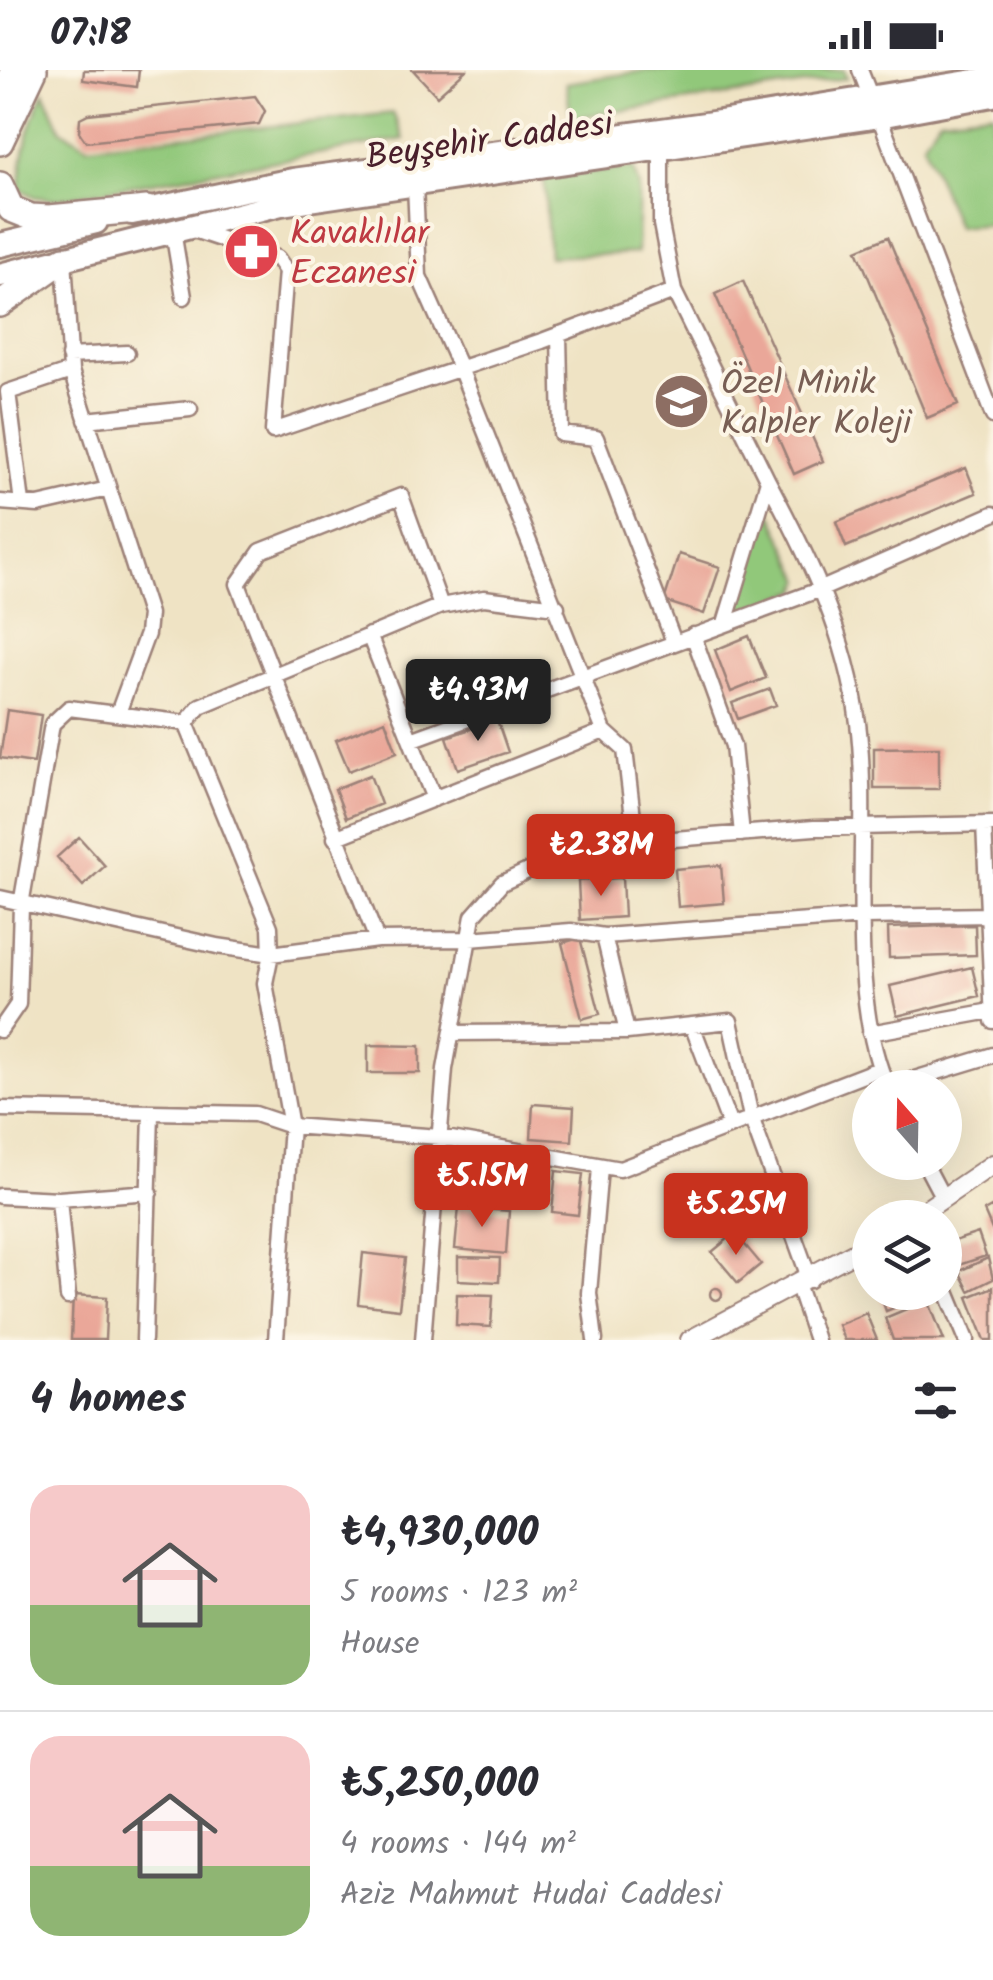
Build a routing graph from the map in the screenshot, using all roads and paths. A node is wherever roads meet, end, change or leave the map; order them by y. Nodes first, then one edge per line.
1 (14, 70) edge
2 (34, 70) edge
3 (860, 70) edge
4 (993, 78) edge
5 (993, 95) edge
6 (9, 102) edge
7 (875, 107) junction
8 (0, 142) edge
9 (660, 149) junction
10 (0, 166) edge
11 (0, 185) edge
12 (414, 185) junction
13 (147, 209) junction
14 (180, 229) junction
15 (8, 244) edge
16 (64, 259) junction
17 (11, 273) edge
18 (674, 291) junction
19 (184, 297) dead end
20 (0, 304) edge
21 (558, 334) junction
22 (127, 353) dead end
23 (70, 364) junction
24 (460, 368) junction
25 (190, 409) dead end
26 (993, 416) edge
27 (86, 420) junction
28 (768, 480) junction
29 (108, 490) junction
30 (0, 502) edge
31 (22, 504) junction
32 (993, 514) edge
33 (824, 588) junction
34 (440, 606) junction
35 (556, 606) junction
36 (726, 623) junction
37 (368, 635) junction
38 (693, 635) junction
39 (674, 642) junction
40 (583, 676) junction
41 (277, 677) junction
42 (118, 713) junction
43 (186, 722) junction
44 (604, 731) junction
45 (411, 740) junction
46 (434, 800) junction
47 (989, 824) edge
48 (862, 827) junction
49 (742, 834) junction
50 (335, 838) junction
51 (636, 842) junction
52 (0, 898) edge
53 (22, 905) junction
54 (991, 915) edge
55 (864, 916) junction
56 (604, 936) junction
57 (469, 939) junction
58 (378, 940) junction
59 (272, 954) junction
60 (992, 1016) edge
61 (692, 1025) junction
62 (0, 1030) edge
63 (627, 1032) junction
64 (452, 1033) junction
65 (870, 1033) junction
66 (993, 1055) edge
67 (880, 1068) joint
68 (944, 1070) edge
69 (0, 1109) edge
70 (151, 1114) junction
71 (752, 1117) junction
72 (291, 1126) junction
73 (730, 1126) junction
74 (440, 1136) junction
75 (993, 1164) edge
76 (600, 1168) junction
77 (934, 1180) edge
78 (150, 1192) junction
79 (0, 1196) edge
80 (943, 1198) junction
81 (59, 1199) junction
82 (940, 1200) edge
83 (852, 1255) edge
84 (804, 1283) junction
85 (68, 1297) dead end
86 (955, 1310) edge
87 (694, 1339) edge
88 (144, 1340) edge
89 (276, 1340) edge
90 (422, 1340) edge
91 (595, 1340) edge
92 (816, 1340) edge
93 (968, 1340) edge

1 - 6 highway
2 - 6 highway
3 - 7 street
4 - 7 main road, Beyşehir Caddesi
5 - 7 main road, Beyşehir Caddesi
6 - 8 highway
6 - 10 highway
7 - 9 main road, Beyşehir Caddesi
7 - 13 main road, Beyşehir Caddesi
7 - 26 street
9 - 12 main road, Beyşehir Caddesi
9 - 18 street
11 - 13 highway
12 - 14 main road, Beyşehir Caddesi
12 - 24 street
13 - 15 main road, Beyşehir Caddesi
14 - 16 main road, Beyşehir Caddesi
14 - 19 street
14 - 24 street
15 - 17 main road
16 - 17 main road, Beyşehir Caddesi
16 - 20 highway
16 - 23 street
18 - 21 street
18 - 28 street
21 - 24 street
21 - 39 street
22 - 23 street
23 - 27 street
23 - 31 street
24 - 35 street
25 - 27 street
27 - 29 street
28 - 33 street
28 - 36 street
29 - 31 street
29 - 42 street
30 - 31 street
32 - 33 street
33 - 36 street
33 - 48 street
34 - 35 street
34 - 37 street
34 - 41 street
35 - 40 street
36 - 38 street
37 - 41 street
37 - 45 street
38 - 39 street
38 - 49 street
39 - 40 street
40 - 44 street
40 - 45 street
41 - 43 street
41 - 50 street
42 - 43 street
42 - 53 street
43 - 59 street
44 - 46 street
44 - 51 street
45 - 46 street
46 - 50 street
47 - 48 street
47 - 54 street
48 - 49 street
48 - 55 street
49 - 51 street
50 - 58 street
51 - 57 street
52 - 53 street
53 - 59 street
53 - 62 street
54 - 55 street
54 - 60 street
55 - 56 street
55 - 65 street
56 - 57 street
56 - 63 street
57 - 58 street
57 - 64 street
58 - 59 street
59 - 72 street
60 - 65 street
61 - 63 street
61 - 71 street
61 - 73 street
63 - 64 street
64 - 74 street
65 - 67 street
66 - 68 street
67 - 71 street
69 - 70 street
70 - 72 street
70 - 78 street
71 - 73 street
71 - 84 street
72 - 74 street
72 - 89 street
73 - 76 street
74 - 76 street
74 - 90 street
75 - 80 street
76 - 91 street
77 - 80 street
78 - 81 street
78 - 88 street
79 - 81 street
80 - 82 street
81 - 85 street
83 - 84 street
84 - 87 street
84 - 92 street
86 - 93 street

